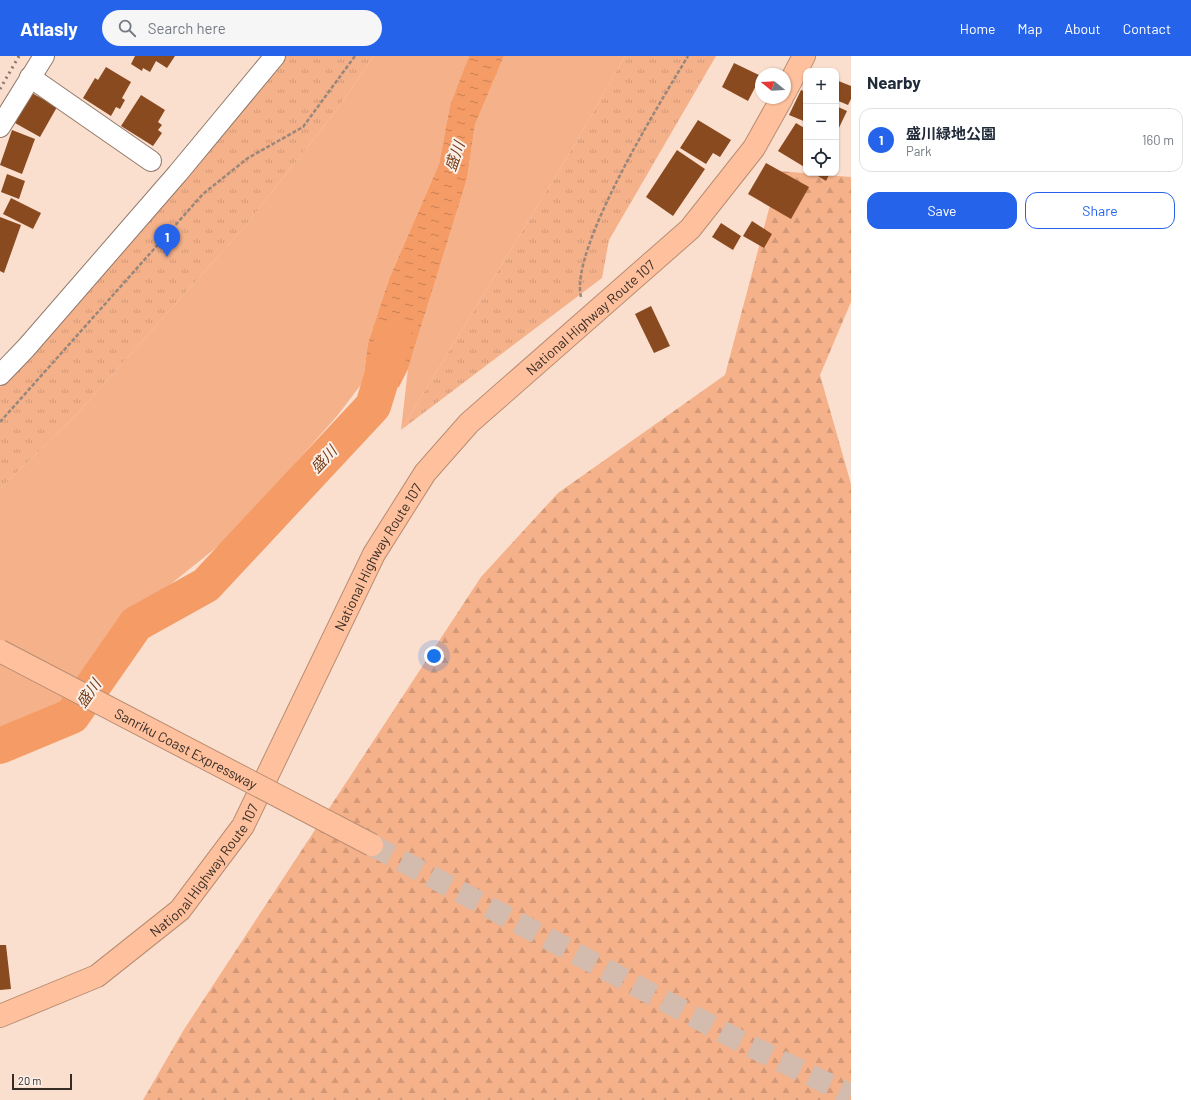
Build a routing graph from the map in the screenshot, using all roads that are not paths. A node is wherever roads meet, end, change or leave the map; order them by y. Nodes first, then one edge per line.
1 (44, 56) edge
2 (274, 56) edge
3 (804, 56) edge
4 (30, 78) junction
5 (791, 81) edge
6 (779, 104) edge
7 (0, 127) edge
8 (151, 161) dead end
9 (0, 375) edge
10 (0, 651) edge
11 (372, 845) tunnel mouth
12 (0, 1016) edge

1 - 4 street
2 - 9 street
3 - 5 highway
4 - 7 street
4 - 8 street
6 - 12 highway, National Highway Route 107
10 - 11 highway, Sanriku Coast Expressway, bridge

